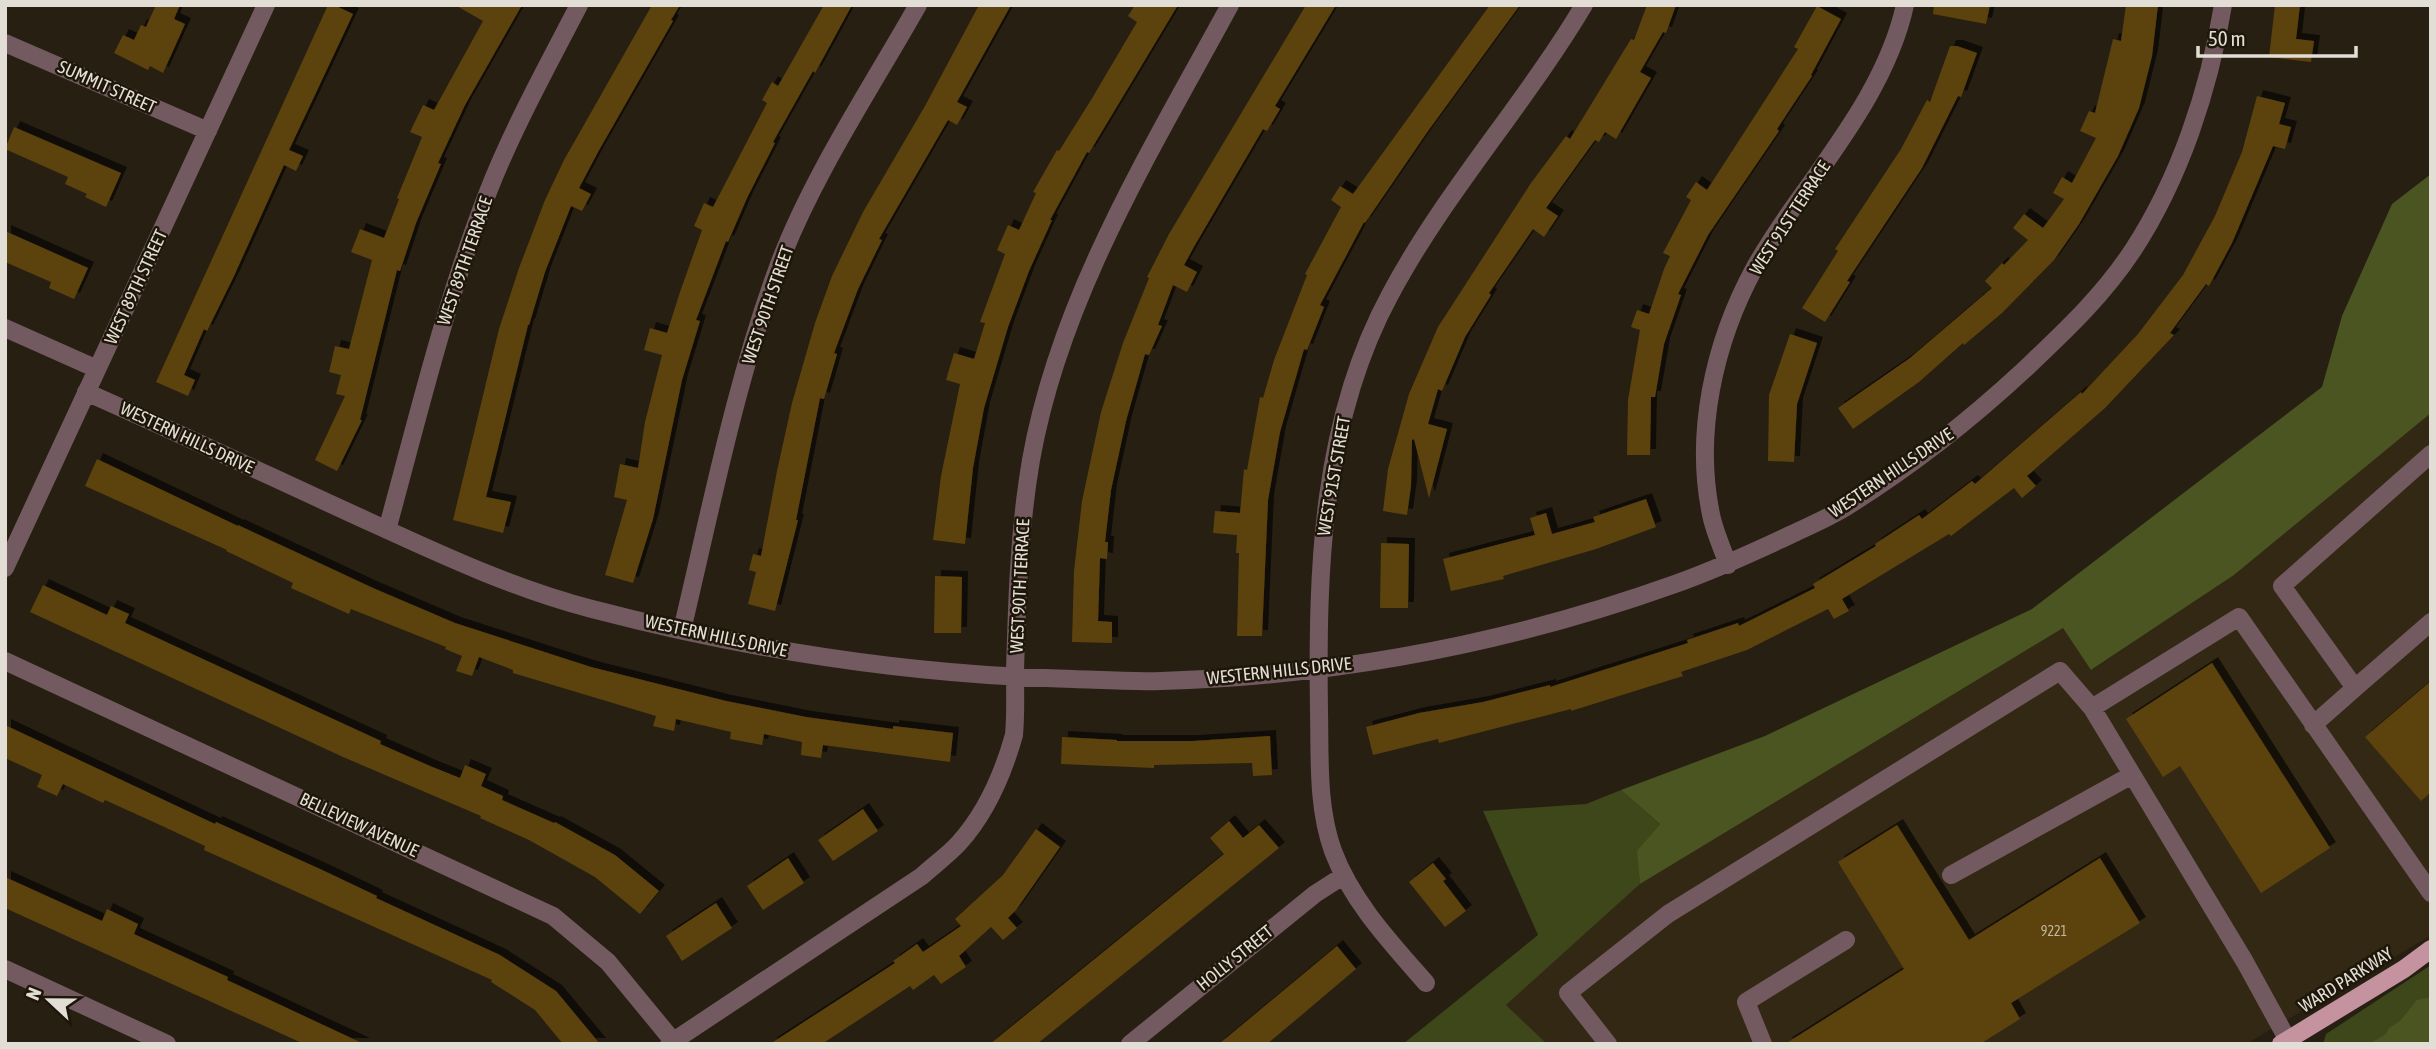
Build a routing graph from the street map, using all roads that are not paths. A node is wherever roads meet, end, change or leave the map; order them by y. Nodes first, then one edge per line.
1 (266, 5) edge
2 (579, 5) edge
3 (918, 5) edge
4 (1230, 5) edge
5 (1584, 5) edge
6 (1905, 5) edge
7 (2222, 5) edge
8 (5, 43) edge
9 (208, 131) junction
10 (5, 328) edge
11 (97, 369) junction
12 (86, 392) junction
13 (2431, 454) edge
14 (387, 530) junction
15 (1728, 565) junction
16 (5, 568) edge
17 (2431, 622) edge
18 (682, 630) junction
19 (5, 661) edge
20 (1319, 670) junction
21 (1015, 678) junction
22 (2355, 688) junction
23 (2091, 708) junction
24 (2314, 724) junction
25 (2132, 775) junction
26 (1951, 875) dead end
27 (1343, 876) junction
28 (2431, 893) edge
29 (1846, 940) dead end
30 (2431, 949) edge
31 (5, 969) edge
32 (1426, 983) dead end
33 (671, 1043) edge
34 (2286, 1043) edge
35 (167, 1044) edge
36 (1130, 1044) edge
37 (1608, 1044) edge
38 (1763, 1044) edge

1 - 9 street, WEST 89TH STREET
2 - 14 street, WEST 89TH TERRACE
3 - 18 street, WEST 90TH STREET
4 - 21 street, WEST 90TH TERRACE
5 - 20 street, WEST 91ST STREET
6 - 15 street, WEST 91ST TERRACE
7 - 15 street, WESTERN HILLS DRIVE
8 - 9 street, SUMMIT STREET
9 - 11 street, WEST 89TH STREET
10 - 11 street
11 - 12 street, WEST 89TH STREET
12 - 14 street, WESTERN HILLS DRIVE
12 - 16 street, WEST 89TH STREET
13 - 22 street
14 - 18 street, WESTERN HILLS DRIVE
15 - 20 street, WESTERN HILLS DRIVE
17 - 22 street
18 - 21 street, WESTERN HILLS DRIVE
19 - 33 street, BELLEVIEW AVENUE
20 - 21 street, WESTERN HILLS DRIVE
20 - 27 street, WEST 91ST STREET
21 - 33 street, WEST 90TH TERRACE
22 - 24 street
23 - 24 street
23 - 25 street
23 - 37 street
24 - 28 street
25 - 26 street
25 - 34 street
27 - 32 street, WEST 91ST STREET
27 - 36 street, HOLLY STREET
29 - 38 street
30 - 34 main road, WARD PARKWAY
31 - 35 street

